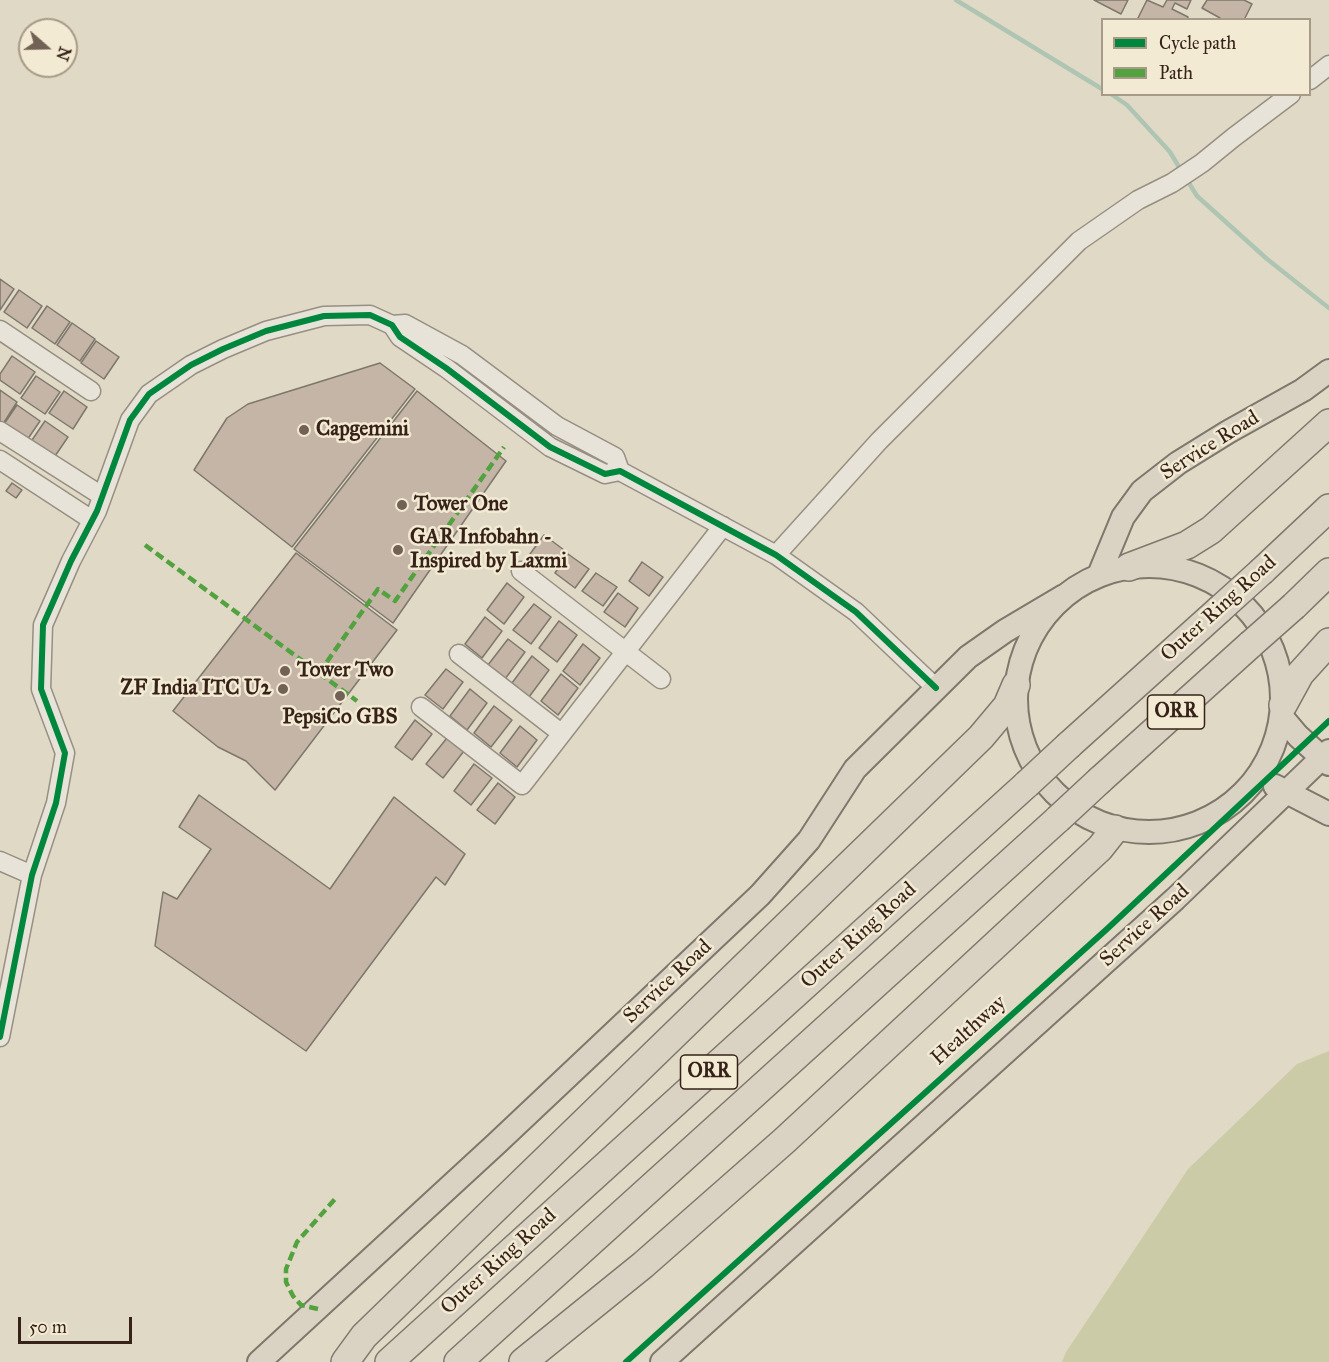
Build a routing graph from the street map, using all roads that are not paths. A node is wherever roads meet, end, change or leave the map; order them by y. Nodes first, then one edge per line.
1 (1329, 65) edge
2 (1311, 79) edge
3 (1288, 96) edge
4 (0, 330) edge
5 (1329, 370) edge
6 (91, 391) dead end
7 (1329, 423) edge
8 (0, 431) edge
9 (0, 460) edge
10 (102, 496) junction
11 (1329, 508) edge
12 (92, 520) junction
13 (723, 526) junction
14 (776, 555) junction
15 (1129, 567) junction
16 (521, 571) dead end
17 (1329, 572) edge
18 (1099, 575) junction
19 (1064, 596) junction
20 (1329, 642) edge
21 (625, 652) junction
22 (459, 654) dead end
23 (662, 679) dead end
24 (1016, 685) junction
25 (936, 688) junction
26 (421, 707) dead end
27 (1282, 711) junction
28 (561, 734) junction
29 (1327, 757) edge
30 (1257, 776) junction
31 (1287, 792) junction
32 (1329, 814) edge
33 (1114, 829) junction
34 (0, 861) edge
35 (32, 875) junction
36 (0, 1037) edge
37 (259, 1362) edge
38 (345, 1362) edge
39 (389, 1362) edge
40 (458, 1362) edge
41 (523, 1362) edge
42 (662, 1362) edge

1 - 2 street
3 - 14 street
4 - 6 street
5 - 18 main road, Service Road
7 - 15 highway
8 - 10 street
9 - 12 street
10 - 12 street
10 - 13 street
11 - 39 highway, Outer Ring Road / ORR, bridge
12 - 35 street
13 - 14 street
13 - 21 street
14 - 25 street
15 - 18 main road, Service Road
15 - 27 main road, Service Road
16 - 21 street
17 - 40 highway, ORR, bridge
18 - 19 main road, Service Road
19 - 24 main road
19 - 25 main road, Service Road
20 - 27 highway
21 - 23 street
21 - 28 street
22 - 28 street
24 - 33 main road
24 - 38 highway, ORR
25 - 37 main road, Service Road
26 - 28 street
27 - 29 main road
27 - 30 main road
29 - 31 main road, Service Road
30 - 31 main road
30 - 33 main road
31 - 32 main road
31 - 42 main road, Service Road
33 - 41 highway
34 - 35 street
35 - 36 street

